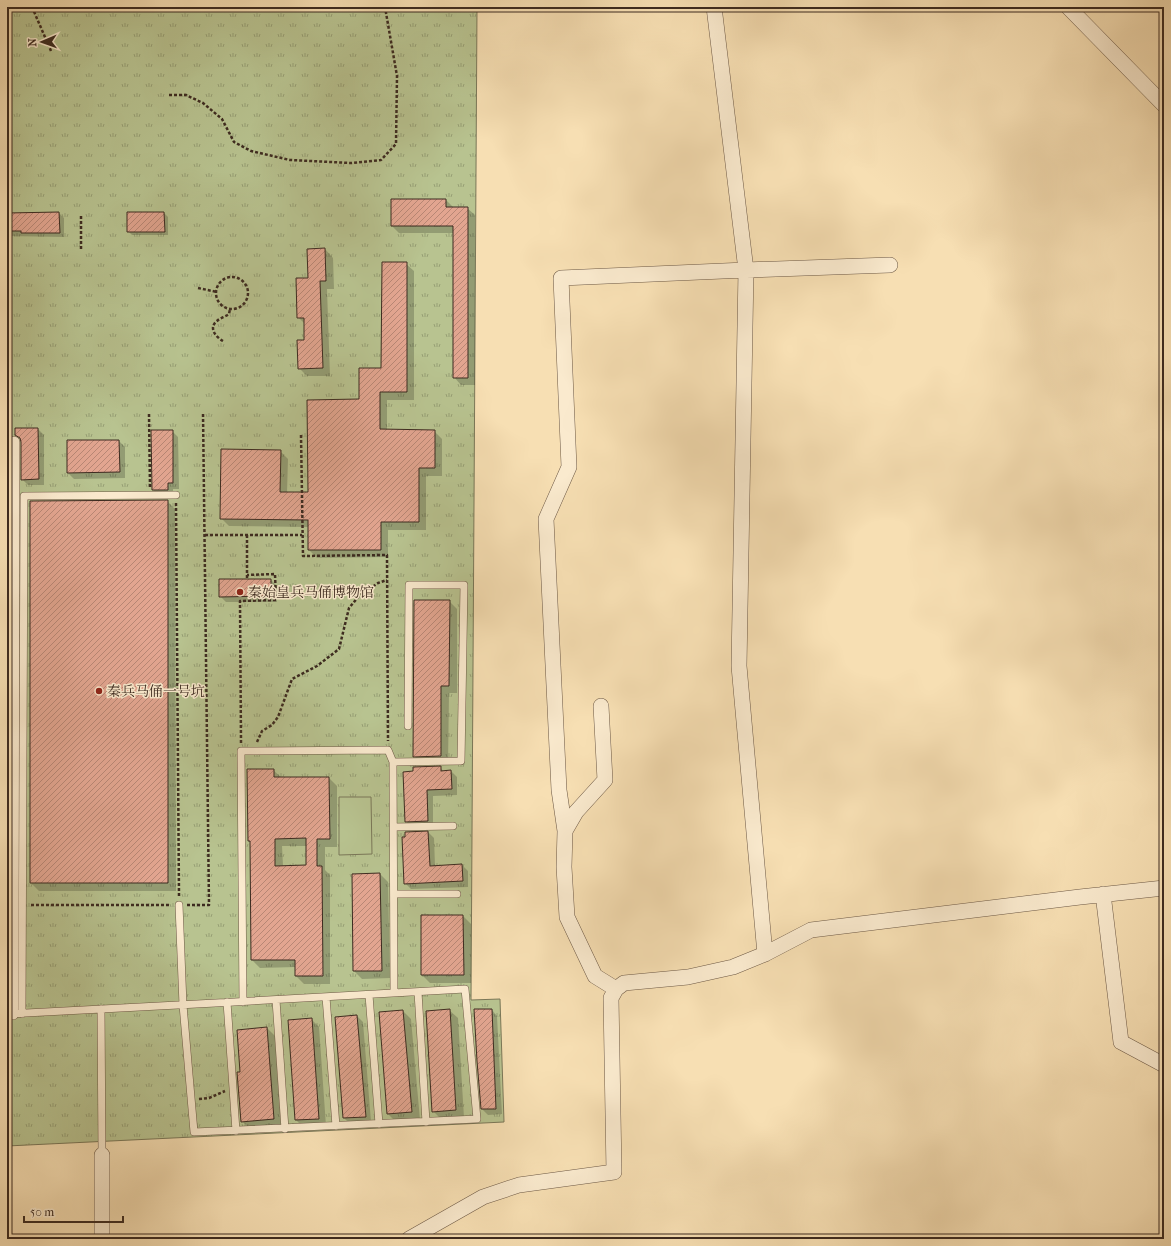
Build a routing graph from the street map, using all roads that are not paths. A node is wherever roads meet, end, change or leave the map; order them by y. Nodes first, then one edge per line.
1 (714, 7) edge
2 (1068, 7) edge
3 (1164, 105) edge
4 (890, 265) dead end
5 (746, 270) junction
6 (14, 442) dead end
7 (176, 495) road end
8 (601, 706) dead end
9 (408, 726) dead end
10 (394, 762) junction
11 (453, 826) dead end
12 (394, 827) junction
13 (565, 831) junction
14 (1164, 888) edge
15 (394, 894) junction
16 (457, 894) dead end
17 (1103, 894) junction
18 (179, 905) road end
19 (765, 954) junction
20 (616, 989) junction
21 (418, 992) junction
22 (394, 993) junction
23 (369, 995) junction
24 (326, 997) junction
25 (276, 1000) junction
26 (227, 1002) junction
27 (243, 1002) junction
28 (183, 1005) junction
29 (101, 1009) junction
30 (14, 1014) edge
31 (1164, 1065) edge
32 (426, 1122) junction
33 (379, 1124) junction
34 (336, 1126) junction
35 (285, 1129) junction
36 (236, 1131) junction
37 (102, 1155) joint
38 (102, 1239) edge
39 (409, 1239) edge

1 - 5 street
2 - 3 street
4 - 5 street
5 - 13 street
5 - 19 street
6 - 30 street
7 - 30 lane
8 - 13 street
9 - 10 lane
10 - 12 lane
10 - 27 lane
11 - 12 lane
12 - 15 lane
13 - 20 street
14 - 17 street
15 - 16 lane
15 - 22 lane
17 - 19 street
17 - 31 street
18 - 28 lane
19 - 20 street
20 - 39 street
21 - 22 lane
21 - 32 lane
21 - 32 lane
22 - 23 lane
23 - 24 lane
23 - 33 lane
24 - 25 lane
24 - 34 lane
25 - 27 lane
25 - 35 lane
26 - 27 lane
26 - 28 lane
26 - 36 lane
28 - 29 lane
28 - 36 lane
29 - 30 lane
29 - 37 lane
32 - 33 lane
33 - 34 lane
34 - 35 lane
35 - 36 lane
37 - 38 street

